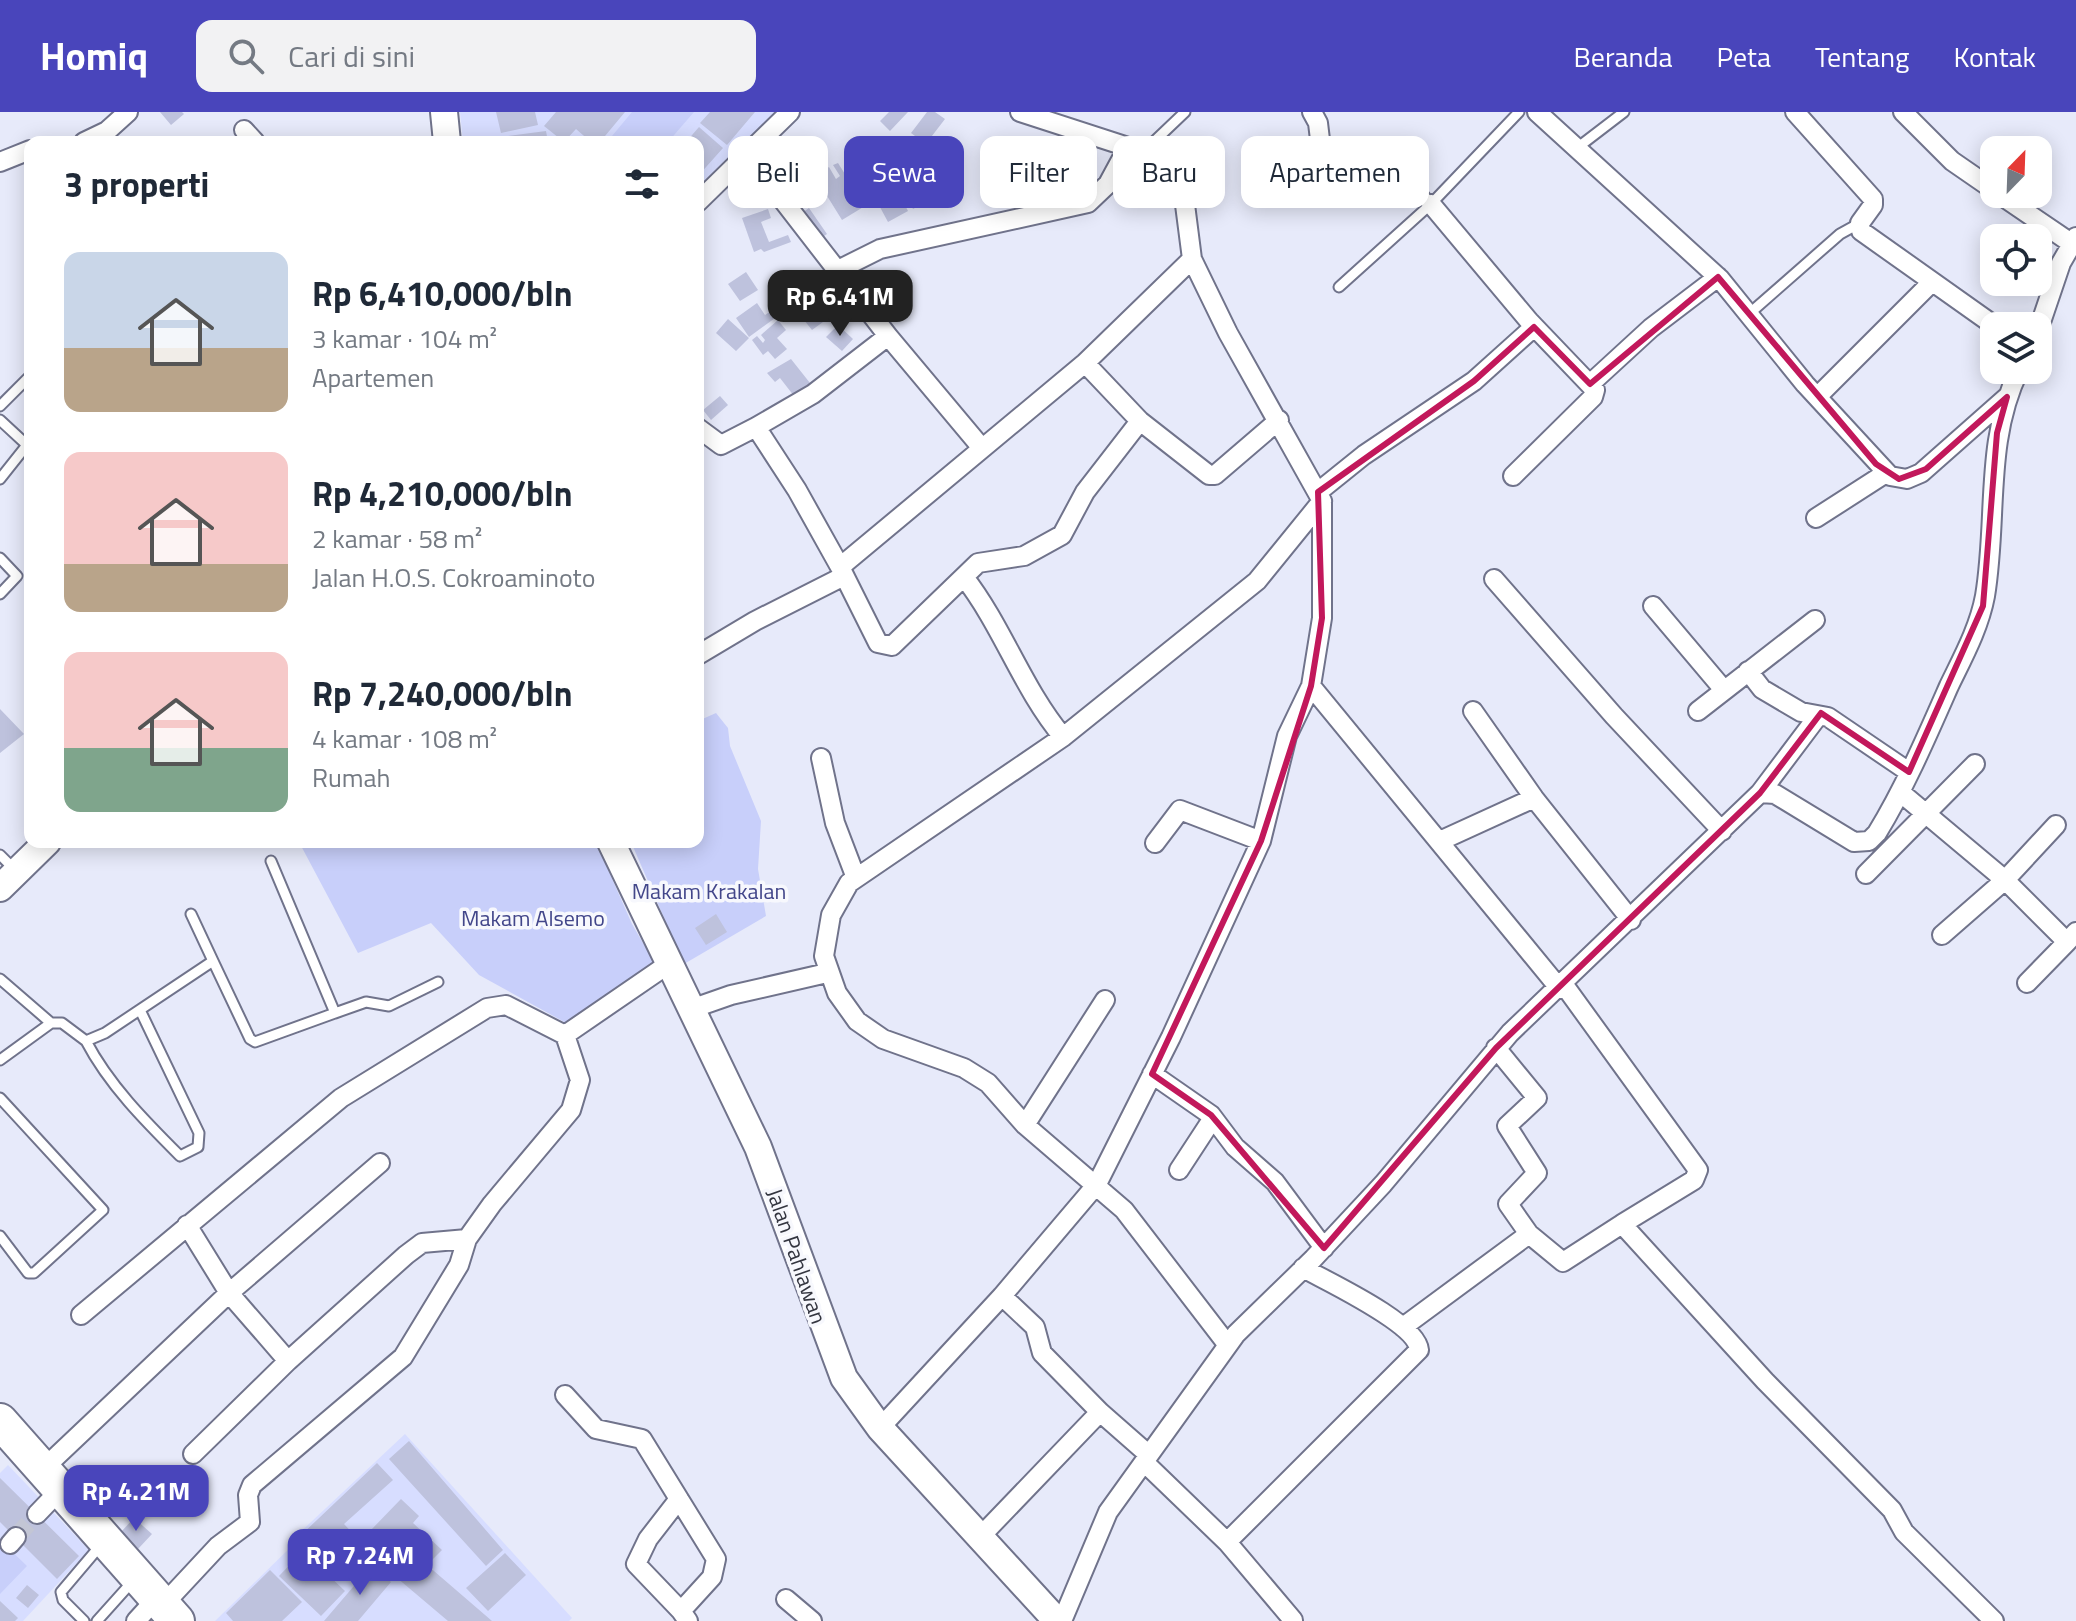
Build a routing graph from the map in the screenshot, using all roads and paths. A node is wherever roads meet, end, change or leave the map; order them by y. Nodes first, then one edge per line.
1 (128, 112) edge
2 (444, 112) edge
3 (790, 112) edge
4 (1020, 112) edge
5 (1185, 112) edge
6 (1312, 112) edge
7 (1519, 112) edge
8 (1537, 112) edge
9 (1624, 112) edge
10 (1795, 112) edge
11 (1903, 112) edge
12 (102, 136) edge
13 (446, 136) edge
14 (765, 136) edge
15 (1153, 136) edge
16 (1320, 136) edge
17 (1113, 143) edge
18 (1577, 148) junction
19 (24, 152) edge
20 (0, 162) edge
21 (728, 173) edge
22 (1113, 178) edge
23 (1980, 180) edge
24 (704, 196) edge
25 (1429, 202) edge
26 (1431, 204) junction
27 (791, 208) edge
28 (1184, 208) edge
29 (2022, 208) edge
30 (1860, 223) junction
31 (2073, 240) edge
32 (1192, 259) junction
33 (840, 269) junction
34 (1718, 277) junction
35 (1932, 282) junction
36 (1339, 287) dead end
37 (2045, 312) edge
38 (1750, 313) junction
39 (1980, 316) edge
40 (1534, 327) junction
41 (888, 336) junction
42 (1085, 363) junction
43 (24, 382) edge
44 (1590, 384) junction
45 (2013, 384) edge
46 (1817, 397) junction
47 (2007, 397) junction
48 (0, 406) edge
49 (0, 420) edge
50 (1279, 420) junction
51 (1140, 421) junction
52 (756, 427) junction
53 (704, 432) edge
54 (24, 442) edge
55 (981, 447) junction
56 (24, 449) edge
57 (1886, 473) junction
58 (1513, 476) dead end
59 (0, 479) edge
60 (1320, 497) junction
61 (1816, 518) dead end
62 (0, 558) edge
63 (842, 572) junction
64 (964, 577) junction
65 (1494, 579) dead end
66 (0, 594) edge
67 (1653, 606) dead end
68 (1815, 620) dead end
69 (704, 651) edge
70 (1748, 671) junction
71 (1311, 686) junction
72 (1724, 690) junction
73 (1473, 711) dead end
74 (1698, 711) dead end
75 (1818, 716) junction
76 (1063, 737) junction
77 (821, 758) dead end
78 (1975, 764) dead end
79 (1909, 772) junction
80 (1900, 792) junction
81 (1760, 793) junction
82 (1534, 798) junction
83 (1926, 812) junction
84 (2056, 825) dead end
85 (1722, 831) junction
86 (1442, 840) junction
87 (1261, 841) junction
88 (1155, 843) dead end
89 (39, 848) edge
90 (614, 848) edge
91 (271, 861) dead end
92 (5, 872) edge
93 (1866, 874) dead end
94 (856, 878) junction
95 (2005, 880) junction
96 (191, 914) dead end
97 (1631, 920) junction
98 (1942, 935) dead end
99 (2072, 937) edge
100 (213, 961) junction
101 (667, 965) junction
102 (827, 973) junction
103 (0, 979) edge
104 (438, 982) dead end
105 (2027, 983) dead end
106 (1562, 987) junction
107 (1105, 1000) dead end
108 (691, 1009) junction
109 (140, 1010) junction
110 (335, 1013) junction
111 (51, 1023) junction
112 (565, 1035) junction
113 (86, 1041) junction
114 (1496, 1048) junction
115 (0, 1060) edge
116 (1152, 1074) junction
117 (0, 1098) edge
118 (1213, 1118) junction
119 (1025, 1125) junction
120 (380, 1163) dead end
121 (1179, 1170) dead end
122 (1097, 1184) junction
123 (1622, 1224) junction
124 (187, 1225) junction
125 (1529, 1234) junction
126 (0, 1236) edge
127 (467, 1239) junction
128 (1324, 1248) junction
129 (1303, 1268) junction
130 (229, 1293) junction
131 (1002, 1296) junction
132 (81, 1315) dead end
133 (1403, 1327) junction
134 (1227, 1344) junction
135 (288, 1361) junction
136 (565, 1395) dead end
137 (1100, 1412) junction
138 (0, 1421) edge
139 (880, 1428) junction
140 (193, 1454) dead end
141 (1146, 1458) junction
142 (46, 1491) junction
143 (679, 1499) junction
144 (981, 1536) junction
145 (105, 1540) junction
146 (1227, 1542) junction
147 (786, 1599) dead end
148 (154, 1604) edge
149 (684, 1616) edge
150 (1293, 1620) edge
151 (84, 1621) edge
152 (97, 1621) edge
153 (812, 1621) edge
154 (1059, 1621) edge
155 (1994, 1621) edge

1 - 12 street
2 - 13 main road
3 - 14 street
4 - 17 street
5 - 15 lane
6 - 16 street
7 - 26 lane
8 - 18 street
9 - 18 lane
10 - 30 street
11 - 23 street
18 - 34 street
19 - 20 street
21 - 24 street
22 - 33 street
25 - 26 lane
26 - 36 lane
26 - 40 street
27 - 33 street
28 - 32 street
29 - 31 street
30 - 35 street
30 - 38 lane
31 - 37 street
32 - 42 street
32 - 50 street
33 - 41 street
34 - 38 street
34 - 44 street
35 - 39 street
35 - 46 street
38 - 46 street
40 - 44 street
40 - 60 street
41 - 52 street
41 - 55 street
42 - 51 street
42 - 55 street
43 - 48 lane
44 - 58 street
45 - 47 street
46 - 57 street
47 - 57 street
47 - 79 street
49 - 54 lane
50 - 51 street
50 - 60 street
51 - 64 street
52 - 53 street
52 - 63 street
55 - 63 street
56 - 59 lane
57 - 61 street
60 - 71 street
60 - 76 street
62 - 66 lane
63 - 64 street
63 - 69 street
64 - 76 street
65 - 85 street
67 - 72 street
68 - 70 street
70 - 72 street
70 - 75 street
71 - 86 street
71 - 87 street
72 - 74 street
73 - 82 street
75 - 79 street
75 - 81 street
76 - 94 street
77 - 94 street
78 - 83 street
79 - 80 street
80 - 81 street
80 - 83 street
81 - 85 street
82 - 86 street
82 - 97 street
83 - 93 street
83 - 95 street
84 - 95 street
85 - 97 street
86 - 106 street
87 - 88 street
87 - 116 street
89 - 92 main road
90 - 101 main road, Jalan Pahlawan
91 - 110 lane
94 - 102 street
95 - 98 street
95 - 99 street
96 - 100 lane
97 - 106 street
99 - 105 street
100 - 109 lane
100 - 110 lane
101 - 108 main road, Jalan Pahlawan
101 - 112 street
102 - 108 street
102 - 119 street
103 - 111 lane
104 - 110 lane
106 - 114 street
106 - 123 street
107 - 119 street
108 - 139 main road, Jalan Pahlawan
109 - 113 lane
109 - 113 lane
111 - 113 lane
111 - 115 lane
112 - 124 street
112 - 127 street
114 - 125 street
114 - 128 street
116 - 118 street
116 - 122 street
117 - 126 lane
118 - 121 street
118 - 128 street
119 - 122 street
120 - 130 street
122 - 131 street
122 - 134 street
123 - 125 street
123 - 155 street
124 - 130 street
124 - 132 street
125 - 133 street
127 - 135 street
127 - 148 street
128 - 129 street
129 - 133 street
129 - 134 street
130 - 135 street
130 - 142 street
131 - 137 street
131 - 139 street
133 - 146 street
134 - 141 street
135 - 140 street
136 - 143 street
137 - 141 street
137 - 144 street
138 - 142 highway
139 - 144 main road, Jalan Pahlawan
141 - 146 street
141 - 154 street
142 - 145 highway
143 - 149 street
143 - 149 street
144 - 154 main road, Jalan Pahlawan
145 - 148 highway
145 - 151 lane
146 - 150 street
147 - 153 street
148 - 152 lane

